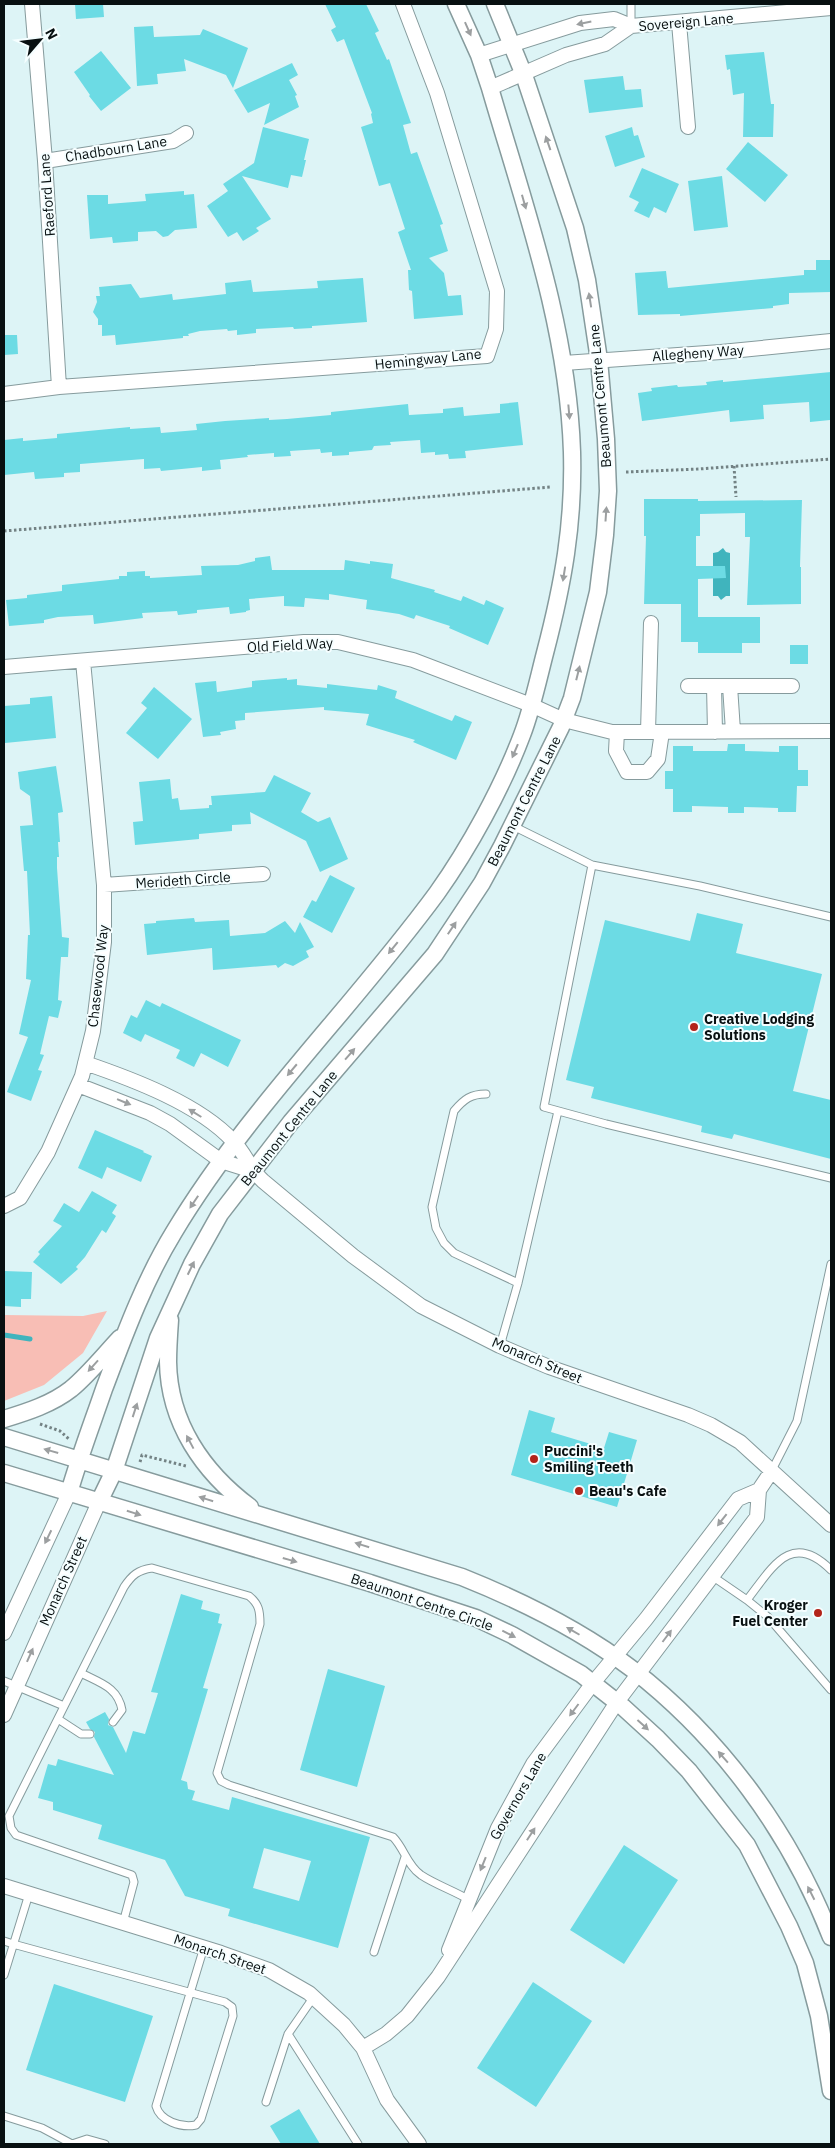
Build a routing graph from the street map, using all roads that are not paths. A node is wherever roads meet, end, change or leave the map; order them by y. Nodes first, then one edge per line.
1 (32, 4) edge
2 (403, 4) edge
3 (456, 4) edge
4 (495, 4) edge
5 (631, 4) edge
6 (831, 8) edge
7 (679, 23) junction
8 (630, 26) junction
9 (512, 45) junction
10 (479, 55) junction
11 (524, 74) junction
12 (490, 88) junction
13 (688, 127) dead end
14 (186, 134) dead end
15 (45, 161) junction
16 (831, 341) edge
17 (599, 360) junction
18 (564, 363) junction
19 (59, 387) junction
20 (4, 394) edge
21 (651, 623) dead end
22 (83, 661) junction
23 (4, 668) edge
24 (688, 686) dead end
25 (714, 686) junction
26 (730, 686) junction
27 (792, 686) dead end
28 (531, 705) junction
29 (564, 720) junction
30 (831, 731) edge
31 (617, 732) junction
32 (655, 732) junction
33 (714, 732) junction
34 (733, 732) junction
35 (512, 826) junction
36 (592, 866) junction
37 (263, 874) dead end
38 (104, 886) junction
39 (831, 917) edge
40 (85, 1063) junction
41 (78, 1085) junction
42 (486, 1094) dead end
43 (558, 1111) junction
44 (234, 1142) junction
45 (221, 1162) junction
46 (253, 1172) junction
47 (831, 1178) edge
48 (4, 1206) edge
49 (831, 1264) edge
50 (518, 1283) junction
51 (170, 1312) junction
52 (127, 1330) junction
53 (500, 1346) junction
54 (4, 1419) edge
55 (4, 1437) edge
56 (79, 1459) junction
57 (114, 1472) junction
58 (771, 1472) junction
59 (4, 1473) edge
60 (759, 1490) junction
61 (69, 1493) junction
62 (99, 1502) junction
63 (259, 1514) junction
64 (831, 1525) edge
65 (831, 1570) edge
66 (712, 1576) junction
67 (10, 1600) edge
68 (748, 1600) junction
69 (4, 1633) edge
70 (614, 1658) junction
71 (81, 1673) junction
72 (638, 1675) junction
73 (593, 1683) junction
74 (10, 1684) edge
75 (831, 1690) edge
76 (617, 1702) junction
77 (64, 1706) junction
78 (4, 1715) edge
79 (58, 1718) junction
80 (113, 1722) dead end
81 (90, 1734) dead end
82 (405, 1857) junction
83 (4, 1886) edge
84 (29, 1894) junction
85 (469, 1900) junction
86 (483, 1908) junction
87 (123, 1922) junction
88 (831, 1937) edge
89 (4, 1941) edge
90 (13, 1944) junction
91 (204, 1947) junction
92 (374, 1952) dead end
93 (4, 1975) edge
94 (438, 1977) junction
95 (191, 1992) junction
96 (314, 1998) junction
97 (825, 2014) edge
98 (288, 2034) junction
99 (363, 2048) junction
100 (831, 2091) edge
101 (266, 2102) dead end
102 (4, 2116) edge
103 (72, 2144) edge
104 (105, 2144) edge
105 (358, 2144) edge
106 (419, 2144) edge

1 - 15 street, Raeford Lane
2 - 19 street, Hemingway Lane
3 -> 10 street
4 - 9 street, Beaumont Centre Lane
5 - 8 lane
6 - 7 street, Sovereign Lane
7 - 8 street, Sovereign Lane
7 - 13 street
8 -> 9 street, Sovereign Lane
8 - 11 street, Sovereign Lane
9 - 10 street, Sovereign Lane
9 - 11 street, Beaumont Centre Lane
10 - 12 street
11 - 12 street, Sovereign Lane
17 -> 11 street, Beaumont Centre Lane
12 -> 18 street
14 - 15 street, Chadbourn Lane
15 - 19 street, Raeford Lane
16 - 17 street, Allegheny Way
17 - 18 street, Allegheny Way
29 -> 17 street, Beaumont Centre Lane
18 -> 28 street
19 - 20 street, Hemingway Lane
21 - 32 street
22 - 23 street, Old Field Way
22 - 28 street, Old Field Way
22 - 38 street, Chasewood Way
24 - 25 street
25 - 26 street
25 - 33 street
26 - 27 street
26 - 34 street
28 - 29 street, Old Field Way
28 -> 44 street
29 - 31 street, Old Field Way
29 - 35 street, Beaumont Centre Lane
30 - 34 street
31 - 32 street
31 - 32 street
32 - 33 street
33 - 34 street
35 - 36 lane
46 -> 35 street, Beaumont Centre Lane
36 - 39 lane
36 - 43 lane
37 - 38 street, Merideth Circle
38 - 40 street, Chasewood Way
40 - 41 street, Chasewood Way
44 -> 40 street
41 -> 45 street
41 - 48 street, Chasewood Way
42 - 50 lane
43 - 47 lane
43 - 50 lane
44 - 45 street
44 - 46 street
45 - 46 street
45 -> 52 street
51 -> 46 street, Beaumont Centre Lane
46 - 53 street, Monarch Street
49 - 58 lane
50 - 53 lane
57 -> 51 street, Beaumont Centre Lane
63 -> 51 street
52 -> 54 street
52 - 56 street
53 - 58 street, Monarch Street
56 -> 55 street
56 - 57 street
56 - 61 street
57 - 62 street, Beaumont Centre Lane
63 -> 57 street
58 - 60 street
58 - 64 street, Monarch Street
59 - 61 street, Beaumont Centre Circle
60 - 66 street, Governors Lane
60 -> 70 street, Governors Lane
61 - 62 street, Beaumont Centre Circle
61 -> 67 street
62 -> 73 street, Beaumont Centre Circle
74 -> 62 street, Monarch Street
70 -> 63 street
65 - 68 lane
66 - 68 lane
72 -> 66 street, Governors Lane
67 - 69 street
68 - 75 lane
70 - 72 street
70 - 73 street, Governors Lane
71 - 77 lane
71 - 80 lane
71 - 82 lane
72 - 76 street, Governors Lane
88 -> 72 street
73 - 76 street, Beaumont Centre Circle
73 -> 85 street, Governors Lane
74 - 77 lane
74 - 78 street, Monarch Street
86 -> 76 street, Governors Lane
76 -> 97 street, Beaumont Centre Circle
77 - 79 lane
79 - 81 lane
79 - 87 lane
82 - 85 lane
82 - 92 lane
83 - 84 street, Monarch Street
84 - 87 street, Monarch Street
84 - 90 lane
85 - 86 lane
85 - 94 street, Governors Lane
86 - 94 street, Governors Lane
87 - 91 street, Monarch Street
89 - 90 lane
90 - 93 lane
90 - 95 lane
91 - 95 lane
91 - 96 street, Monarch Street
94 - 99 street, Governors Lane
95 - 95 lane
96 - 98 lane
96 - 99 street, Monarch Street
97 - 100 street, Beaumont Centre Circle
98 - 101 lane
98 - 105 lane
99 - 106 street, Monarch Street
102 - 103 lane
103 - 104 lane

